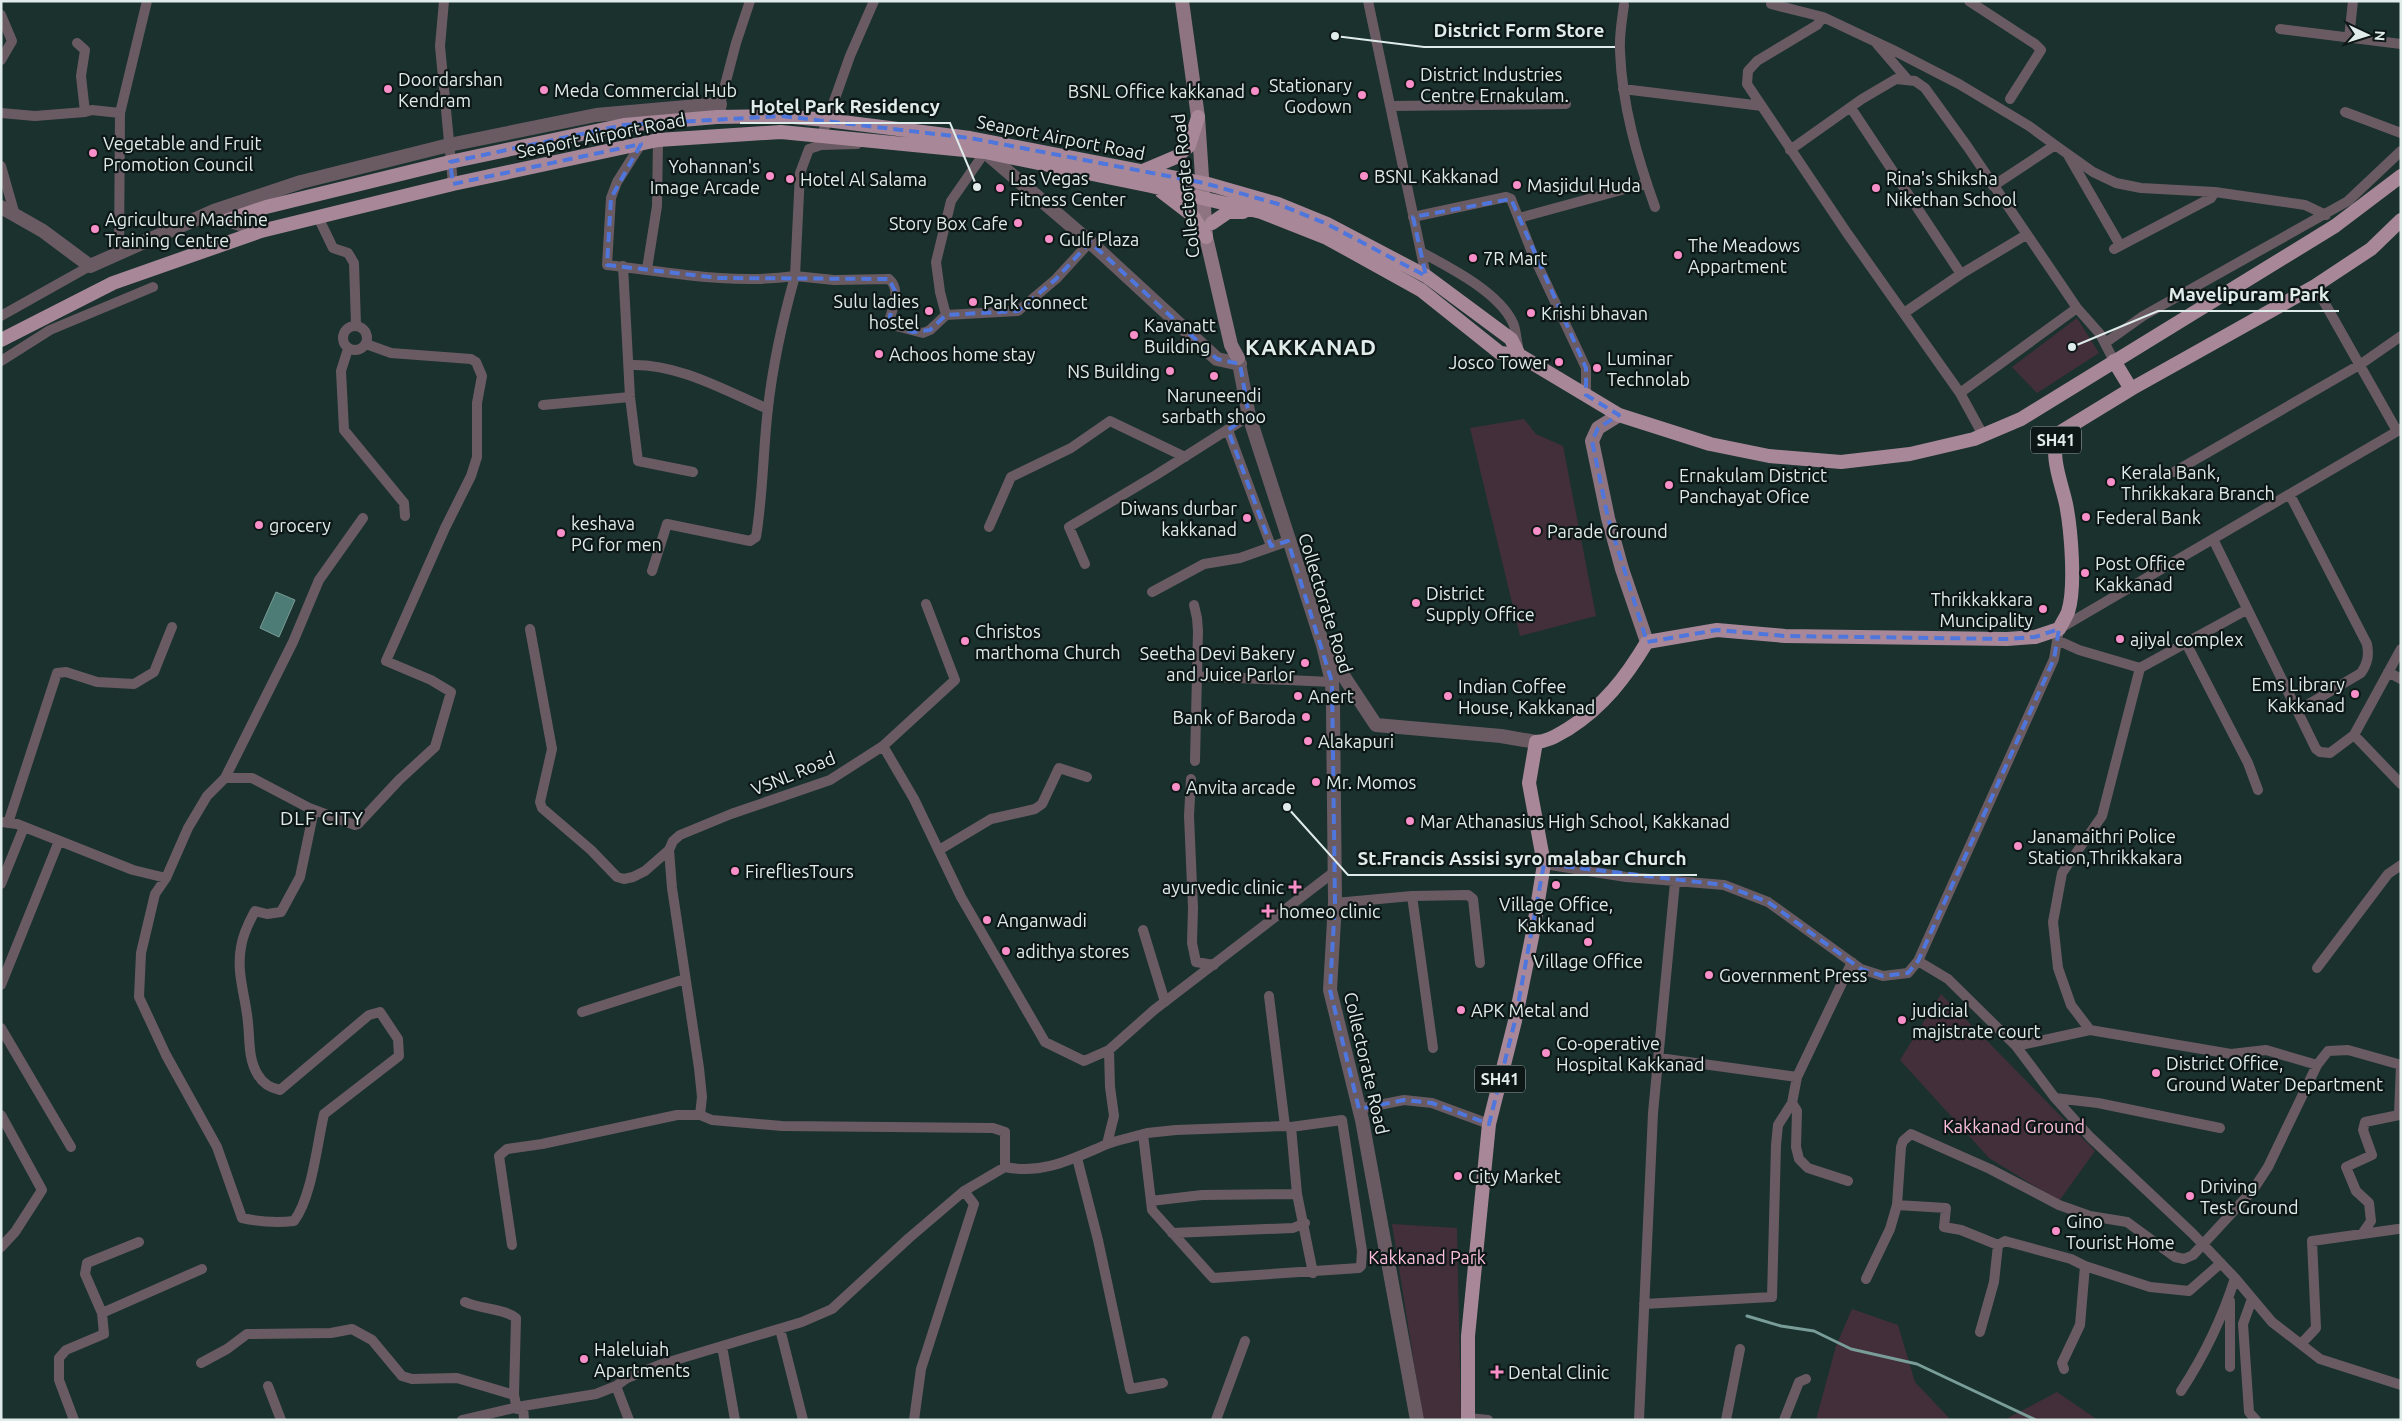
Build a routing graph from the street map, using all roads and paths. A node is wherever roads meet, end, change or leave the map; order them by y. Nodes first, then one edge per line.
1 (147, 1) edge
2 (444, 1) edge
3 (750, 1) edge
4 (874, 1) edge
5 (1182, 1) edge
6 (1368, 1) edge
7 (1969, 1) edge
8 (2353, 1) edge
9 (1771, 4) dead end
10 (1624, 5) dead end
11 (1, 15) edge
12 (1823, 17) junction
13 (2280, 29) dead end
14 (2349, 38) junction
15 (1876, 42) junction
16 (77, 43) dead end
17 (2401, 44) edge
18 (1, 60) edge
19 (1907, 79) junction
20 (1623, 89) junction
21 (2010, 99) dead end
22 (1566, 104) dead end
23 (1390, 106) junction
24 (1762, 106) junction
25 (1851, 108) junction
26 (719, 111) junction
27 (85, 112) junction
28 (2345, 112) dead end
29 (1, 113) edge
30 (120, 113) junction
31 (1198, 117) junction
32 (826, 120) junction
33 (2401, 133) edge
34 (822, 135) junction
35 (658, 140) junction
36 (870, 141) junction
37 (640, 144) junction
38 (449, 145) junction
39 (2055, 145) junction
40 (1790, 150) junction
41 (2401, 151) edge
42 (985, 152) junction
43 (2066, 152) junction
44 (450, 162) junction
45 (1, 166) edge
46 (1142, 171) junction
47 (2401, 176) edge
48 (1647, 183) junction
49 (452, 184) junction
50 (1207, 184) junction
51 (1151, 186) junction
52 (1993, 186) junction
53 (2215, 192) junction
54 (1207, 200) junction
55 (1, 207) edge
56 (1656, 207) dead end
57 (214, 211) junction
58 (1261, 212) junction
59 (15, 214) junction
60 (2326, 215) junction
61 (318, 217) junction
62 (1413, 217) junction
63 (1519, 218) junction
64 (228, 220) junction
65 (2401, 220) edge
66 (1212, 223) junction
67 (261, 231) junction
68 (2026, 235) junction
69 (1206, 237) junction
70 (1090, 242) junction
71 (1421, 252) junction
72 (119, 253) junction
73 (90, 266) junction
74 (623, 266) junction
75 (647, 269) junction
76 (1961, 274) junction
77 (795, 276) junction
78 (1426, 276) junction
79 (2315, 286) junction
80 (153, 287) dead end
81 (2077, 308) junction
82 (1904, 313) junction
83 (946, 315) junction
84 (1, 316) edge
85 (356, 325) junction
86 (2401, 336) edge
87 (1, 340) edge
88 (2105, 343) junction
89 (366, 344) junction
90 (348, 349) junction
91 (1519, 355) junction
92 (1, 361) edge
93 (2114, 361) junction
94 (1237, 362) junction
95 (2361, 364) junction
96 (629, 365) junction
97 (2130, 389) junction
98 (1960, 392) junction
99 (1586, 395) junction
100 (630, 397) junction
101 (542, 405) dead end
102 (768, 409) junction
103 (1619, 415) junction
104 (1249, 416) junction
105 (1228, 430) junction
106 (2399, 430) edge
107 (1983, 435) junction
108 (1185, 457) junction
109 (693, 472) dead end
110 (2174, 472) dead end
111 (2290, 495) junction
112 (405, 516) dead end
113 (363, 518) dead end
114 (988, 527) dead end
115 (2212, 540) junction
116 (1288, 541) junction
117 (1271, 546) junction
118 (1085, 564) dead end
119 (652, 571) dead end
120 (1152, 592) dead end
121 (926, 604) dead end
122 (1194, 605) dead end
123 (2246, 610) junction
124 (172, 627) dead end
125 (530, 629) dead end
126 (2058, 634) junction
127 (1648, 642) junction
128 (2186, 643) junction
129 (1323, 645) junction
130 (2401, 650) edge
131 (2140, 668) junction
132 (2388, 672) junction
133 (1196, 676) junction
134 (2401, 679) edge
135 (1332, 682) junction
136 (2297, 711) junction
137 (2354, 735) junction
138 (1536, 742) junction
139 (883, 746) junction
140 (1195, 761) dead end
141 (1087, 777) dead end
142 (225, 778) junction
143 (1191, 779) dead end
144 (2401, 784) edge
145 (2258, 790) dead end
146 (314, 810) junction
147 (5, 822) edge
148 (24, 827) junction
149 (59, 841) junction
150 (669, 850) junction
151 (939, 850) junction
152 (1544, 864) junction
153 (2401, 865) edge
154 (1334, 872) junction
155 (166, 878) junction
156 (1675, 882) junction
157 (1, 884) edge
158 (1412, 896) junction
159 (1335, 903) junction
160 (1143, 930) dead end
161 (1918, 961) junction
162 (1852, 962) junction
163 (1480, 963) dead end
164 (1214, 965) junction
165 (2317, 968) dead end
166 (685, 978) junction
167 (1, 985) edge
168 (1268, 996) dead end
169 (1165, 1002) junction
170 (582, 1012) dead end
171 (1, 1028) edge
172 (2090, 1030) junction
173 (2016, 1046) junction
174 (1433, 1048) dead end
175 (1109, 1050) junction
176 (1659, 1058) junction
177 (2317, 1065) junction
178 (1797, 1077) junction
179 (2055, 1098) junction
180 (1792, 1103) junction
181 (1359, 1109) junction
182 (700, 1115) junction
183 (1, 1116) edge
184 (1489, 1124) junction
185 (1288, 1127) junction
186 (2220, 1128) dead end
187 (1143, 1134) junction
188 (1107, 1144) junction
189 (71, 1148) dead end
190 (1078, 1158) junction
191 (1006, 1167) junction
192 (1848, 1181) dead end
193 (964, 1191) junction
194 (1297, 1194) junction
195 (1151, 1201) junction
196 (1897, 1205) junction
197 (1305, 1223) junction
198 (2398, 1229) dead end
199 (1172, 1233) junction
200 (2362, 1234) junction
201 (139, 1242) dead end
202 (2203, 1244) junction
203 (512, 1245) dead end
204 (1998, 1245) junction
205 (1, 1247) edge
206 (2221, 1263) junction
207 (2085, 1266) junction
208 (202, 1270) dead end
209 (1313, 1273) junction
210 (2235, 1278) junction
211 (1866, 1279) dead end
212 (2230, 1295) junction
213 (2252, 1299) junction
214 (465, 1302) dead end
215 (1644, 1304) junction
216 (102, 1313) junction
217 (780, 1329) junction
218 (1980, 1332) dead end
219 (1245, 1341) dead end
220 (2301, 1344) junction
221 (722, 1346) junction
222 (1740, 1348) dead end
223 (201, 1363) dead end
224 (2230, 1367) dead end
225 (2064, 1369) dead end
226 (1806, 1379) dead end
227 (1163, 1383) dead end
228 (2401, 1385) edge
229 (268, 1386) dead end
230 (616, 1386) junction
231 (2181, 1392) dead end
232 (514, 1395) junction
233 (520, 1407) junction
234 (1468, 1419) edge
235 (74, 1420) edge
236 (281, 1420) edge
237 (462, 1420) edge
238 (524, 1420) edge
239 (627, 1420) edge
240 (734, 1420) edge
241 (803, 1420) edge
242 (914, 1420) edge
243 (1216, 1420) edge
244 (1417, 1420) edge
245 (1488, 1420) edge
246 (1639, 1420) edge
247 (1726, 1420) edge
248 (1784, 1420) edge
249 (2256, 1420) edge

1 - 30 street
2 - 38 street
3 - 26 street
4 - 32 street
5 - 31 main road, Collectorate Road
6 - 23 street
7 - 21 street
8 - 14 street
9 - 12 street
10 - 20 street
11 - 18 street
12 - 15 street
12 - 24 street
13 - 14 street
14 - 17 street
15 - 19 street
15 - 39 street
16 - 27 street
19 - 25 street
19 - 52 street
20 - 24 street
20 - 48 street
22 - 23 street
23 - 62 street
24 - 40 street
25 - 40 street
25 - 76 street
26 - 32 main road, Seaport Airport Road
26 - 38 street
26 - 44 main road, Seaport Airport Road
27 - 29 street
27 - 30 street
28 - 33 street
30 - 72 street
31 - 46 main road
31 - 50 main road, Collectorate Road
32 - 34 street
32 - 46 main road, Seaport Airport Road
34 - 35 main road, Seaport Airport Road
34 - 36 main road, Seaport Airport Road
35 - 37 main road, Seaport Airport Road
35 - 75 street
36 - 42 main road, Seaport Airport Road
36 - 77 street
37 - 49 main road, Seaport Airport Road
37 - 74 street
38 - 44 street
38 - 57 street
39 - 43 street
39 - 52 street
40 - 82 street
41 - 60 street
42 - 51 main road, Seaport Airport Road
42 - 70 street
42 - 83 street
43 - 53 street
43 - 53 street
44 - 49 street
44 - 64 main road, Seaport Airport Road
45 - 59 street
46 - 50 main road, Seaport Airport Road
47 - 93 main road, Seaport Airport Road
48 - 56 street
48 - 63 street
49 - 61 main road, Seaport Airport Road
50 - 54 main road, Collectorate Road
50 - 78 main road, Seaport Airport Road
51 - 54 main road, Seaport Airport Road
51 - 69 main road
52 - 68 street
53 - 60 street
54 - 58 main road, Seaport Airport Road
54 - 66 main road
54 - 69 main road, Collectorate Road
55 - 59 street
57 - 64 street
57 - 72 street
58 - 66 main road
58 - 91 main road, Seaport Airport Road
59 - 73 street
60 - 88 street
61 - 67 main road, Seaport Airport Road
61 - 85 street
62 - 63 street
62 - 71 street
63 - 99 street
64 - 67 street
65 - 79 main road, SH41
66 - 94 main road
67 - 87 main road, Seaport Airport Road
68 - 76 street
68 - 81 street
69 - 94 main road, Collectorate Road
70 - 83 street
70 - 94 street
71 - 78 street
71 - 91 street
72 - 73 street
73 - 84 street
74 - 75 street
74 - 96 street
75 - 77 street
76 - 82 street
77 - 83 street
77 - 102 street
78 - 91 main road, Seaport Airport Road
79 - 95 street
79 - 97 main road, SH41
80 - 92 street
81 - 88 street
81 - 98 street
82 - 98 street
85 - 89 street
85 - 90 street
86 - 95 street
88 - 93 street
89 - 90 street
89 - 146 street
90 - 112 street
91 - 99 main road, Seaport Airport Road
93 - 97 main road
93 - 107 main road, Seaport Airport Road
94 - 104 street, Collectorate Road
95 - 106 street
95 - 110 street
96 - 100 street
96 - 102 street
97 - 126 main road, SH41
98 - 107 street
99 - 103 main road, Seaport Airport Road
100 - 101 street
100 - 109 street
102 - 119 street
103 - 107 main road, Seaport Airport Road
103 - 127 main road
104 - 105 street
104 - 116 street, Collectorate Road
105 - 108 street
105 - 117 street
106 - 111 street
108 - 114 street
108 - 118 street
111 - 115 street
111 - 136 street
113 - 142 street
115 - 123 street
115 - 126 street
116 - 117 street
116 - 129 street, Collectorate Road
117 - 120 street
121 - 139 street, VSNL Road
122 - 133 street
123 - 128 street
123 - 136 street
124 - 147 street
125 - 150 street, VSNL Road
126 - 127 main road
126 - 131 street
126 - 161 street
127 - 138 main road
128 - 131 street
128 - 145 street
129 - 135 street, Collectorate Road
129 - 138 street
130 - 132 street
131 - 172 street
132 - 134 street
132 - 137 street
133 - 135 street
133 - 140 street
135 - 154 street, Collectorate Road
136 - 137 street
137 - 144 street
138 - 152 main road, SH41
139 - 150 street, VSNL Road
139 - 151 street
141 - 151 street
142 - 146 street
142 - 155 street
143 - 164 street
146 - 155 street
147 - 148 street
148 - 149 street
148 - 157 street
149 - 155 street
149 - 167 street
150 - 166 street
151 - 175 street
152 - 156 street
152 - 184 main road, SH41
153 - 165 street
154 - 159 street, Collectorate Road
154 - 164 street
156 - 162 street
156 - 176 street
158 - 159 street
158 - 163 street
158 - 174 street
159 - 181 street, Collectorate Road
160 - 169 street
161 - 162 street
161 - 173 street
162 - 178 street
164 - 169 street
166 - 170 street
166 - 182 street
168 - 185 street
169 - 175 street
171 - 189 street
172 - 173 street
172 - 177 street
173 - 179 street
175 - 188 street
176 - 178 street
176 - 215 street
177 - 200 street
177 - 202 street
178 - 180 street
179 - 186 street
179 - 202 street
180 - 192 street
180 - 215 street
181 - 184 street
181 - 244 street, Collectorate Road
182 - 191 street
182 - 203 street
183 - 205 street
184 - 234 main road, SH41
185 - 187 street
185 - 194 street
185 - 209 street
187 - 188 street
187 - 195 street
188 - 190 street
190 - 191 street
190 - 227 street
191 - 193 street
193 - 217 street
193 - 242 street
194 - 195 street
194 - 197 street
195 - 199 street
196 - 202 street
196 - 204 street
196 - 211 street
197 - 199 street
197 - 209 street
198 - 200 street
199 - 209 street
200 - 220 street
201 - 216 street
202 - 206 street
204 - 207 street
204 - 218 street
206 - 207 street
206 - 210 street
207 - 225 street
208 - 216 street
210 - 212 street
210 - 213 street
212 - 224 street
212 - 231 street
213 - 220 street
213 - 249 street
214 - 232 street
215 - 246 street
216 - 235 street
217 - 221 street
217 - 241 street
219 - 243 street
220 - 228 street
221 - 230 street
221 - 240 street
222 - 247 street
223 - 232 street
226 - 248 street
229 - 236 street
230 - 233 street
230 - 239 street
232 - 233 street
233 - 237 street
233 - 238 street
234 - 245 street

